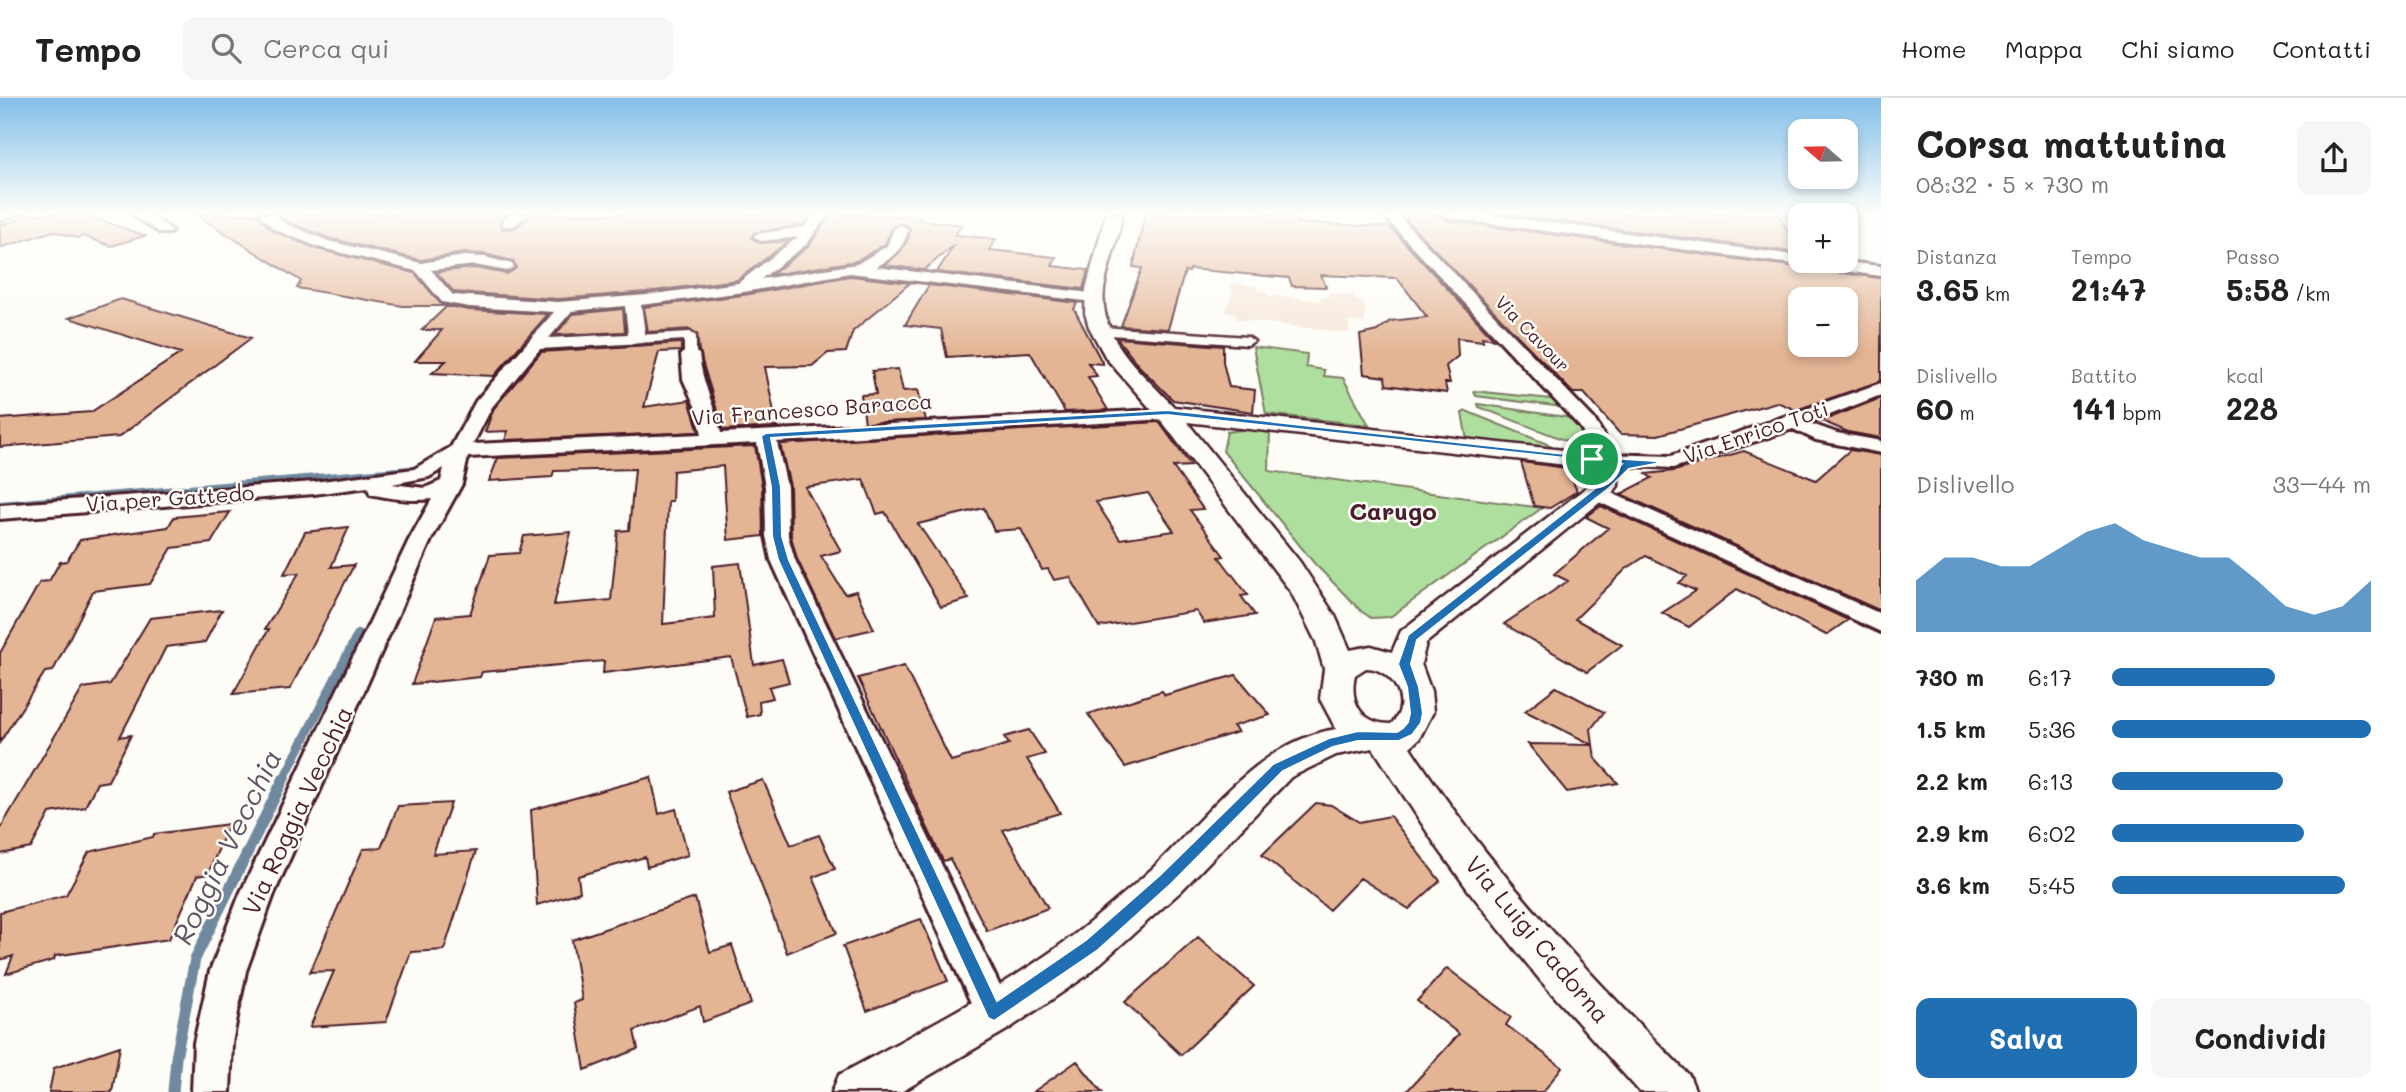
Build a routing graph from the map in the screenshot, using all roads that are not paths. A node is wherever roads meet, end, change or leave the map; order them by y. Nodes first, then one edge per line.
1 (390, 260) edge
2 (470, 260) edge
3 (479, 260) edge
4 (777, 260) edge
5 (876, 260) edge
6 (1102, 260) edge
7 (1433, 260) edge
8 (507, 267) dead end
9 (421, 268) junction
10 (1858, 268) edge
11 (860, 269) junction
12 (1881, 271) edge
13 (744, 287) junction
14 (1093, 297) junction
15 (632, 301) junction
16 (567, 306) junction
17 (1101, 331) junction
18 (637, 339) junction
19 (1248, 341) dead end
20 (533, 344) junction
21 (690, 354) joint
22 (1881, 389) edge
23 (1167, 413) junction
24 (1253, 421) junction
25 (1796, 421) junction
26 (766, 436) junction
27 (713, 439) junction
28 (1881, 447) edge
29 (459, 451) junction
30 (1199, 456) junction
31 (1587, 459) junction
32 (1656, 463) junction
33 (449, 482) junction
34 (413, 483) junction
35 (1601, 489) junction
36 (0, 512) edge
37 (421, 540) junction
38 (1881, 624) edge
39 (1340, 669) junction
40 (1407, 675) junction
41 (1335, 727) junction
42 (1388, 735) junction
43 (994, 1013) junction
44 (211, 1092) edge
45 (856, 1092) edge
46 (1672, 1092) edge

1 - 9 street
2 - 9 street
3 - 8 street
4 - 13 street
5 - 11 street
6 - 14 street
7 - 31 street, Via Cavour
9 - 16 street
10 - 12 street
11 - 13 street
11 - 14 street
13 - 15 street
14 - 17 street
15 - 16 street
15 - 18 street
16 - 20 street, Via Roggia Vecchia
17 - 19 street
17 - 23 street
18 - 20 street
18 - 21 street
20 - 29 street, Via Roggia Vecchia
21 - 27 street
22 - 25 street, Via Enrico Toti
23 - 24 street, Via Enrico Toti
23 - 26 street, Via Francesco Baracca
23 - 30 street
24 - 30 street, Via Enrico Toti
24 - 31 street, Via Enrico Toti
25 - 28 street
25 - 32 street, Via Enrico Toti
26 - 27 street, Via Francesco Baracca
26 - 43 street
27 - 29 street, Via Francesco Baracca
29 - 33 street, Via Roggia Vecchia
29 - 34 street
30 - 39 street
31 - 32 street, Via Enrico Toti
31 - 35 street
32 - 35 street
33 - 34 street, Via per Gattedo
33 - 37 street, Via Roggia Vecchia
34 - 36 street, Via per Gattedo
34 - 37 street
35 - 38 street
35 - 40 street
37 - 44 street, Via Roggia Vecchia
39 - 40 street
39 - 41 street
40 - 42 street
41 - 42 street
41 - 43 street
42 - 46 street, Via Luigi Cadorna
43 - 45 street

